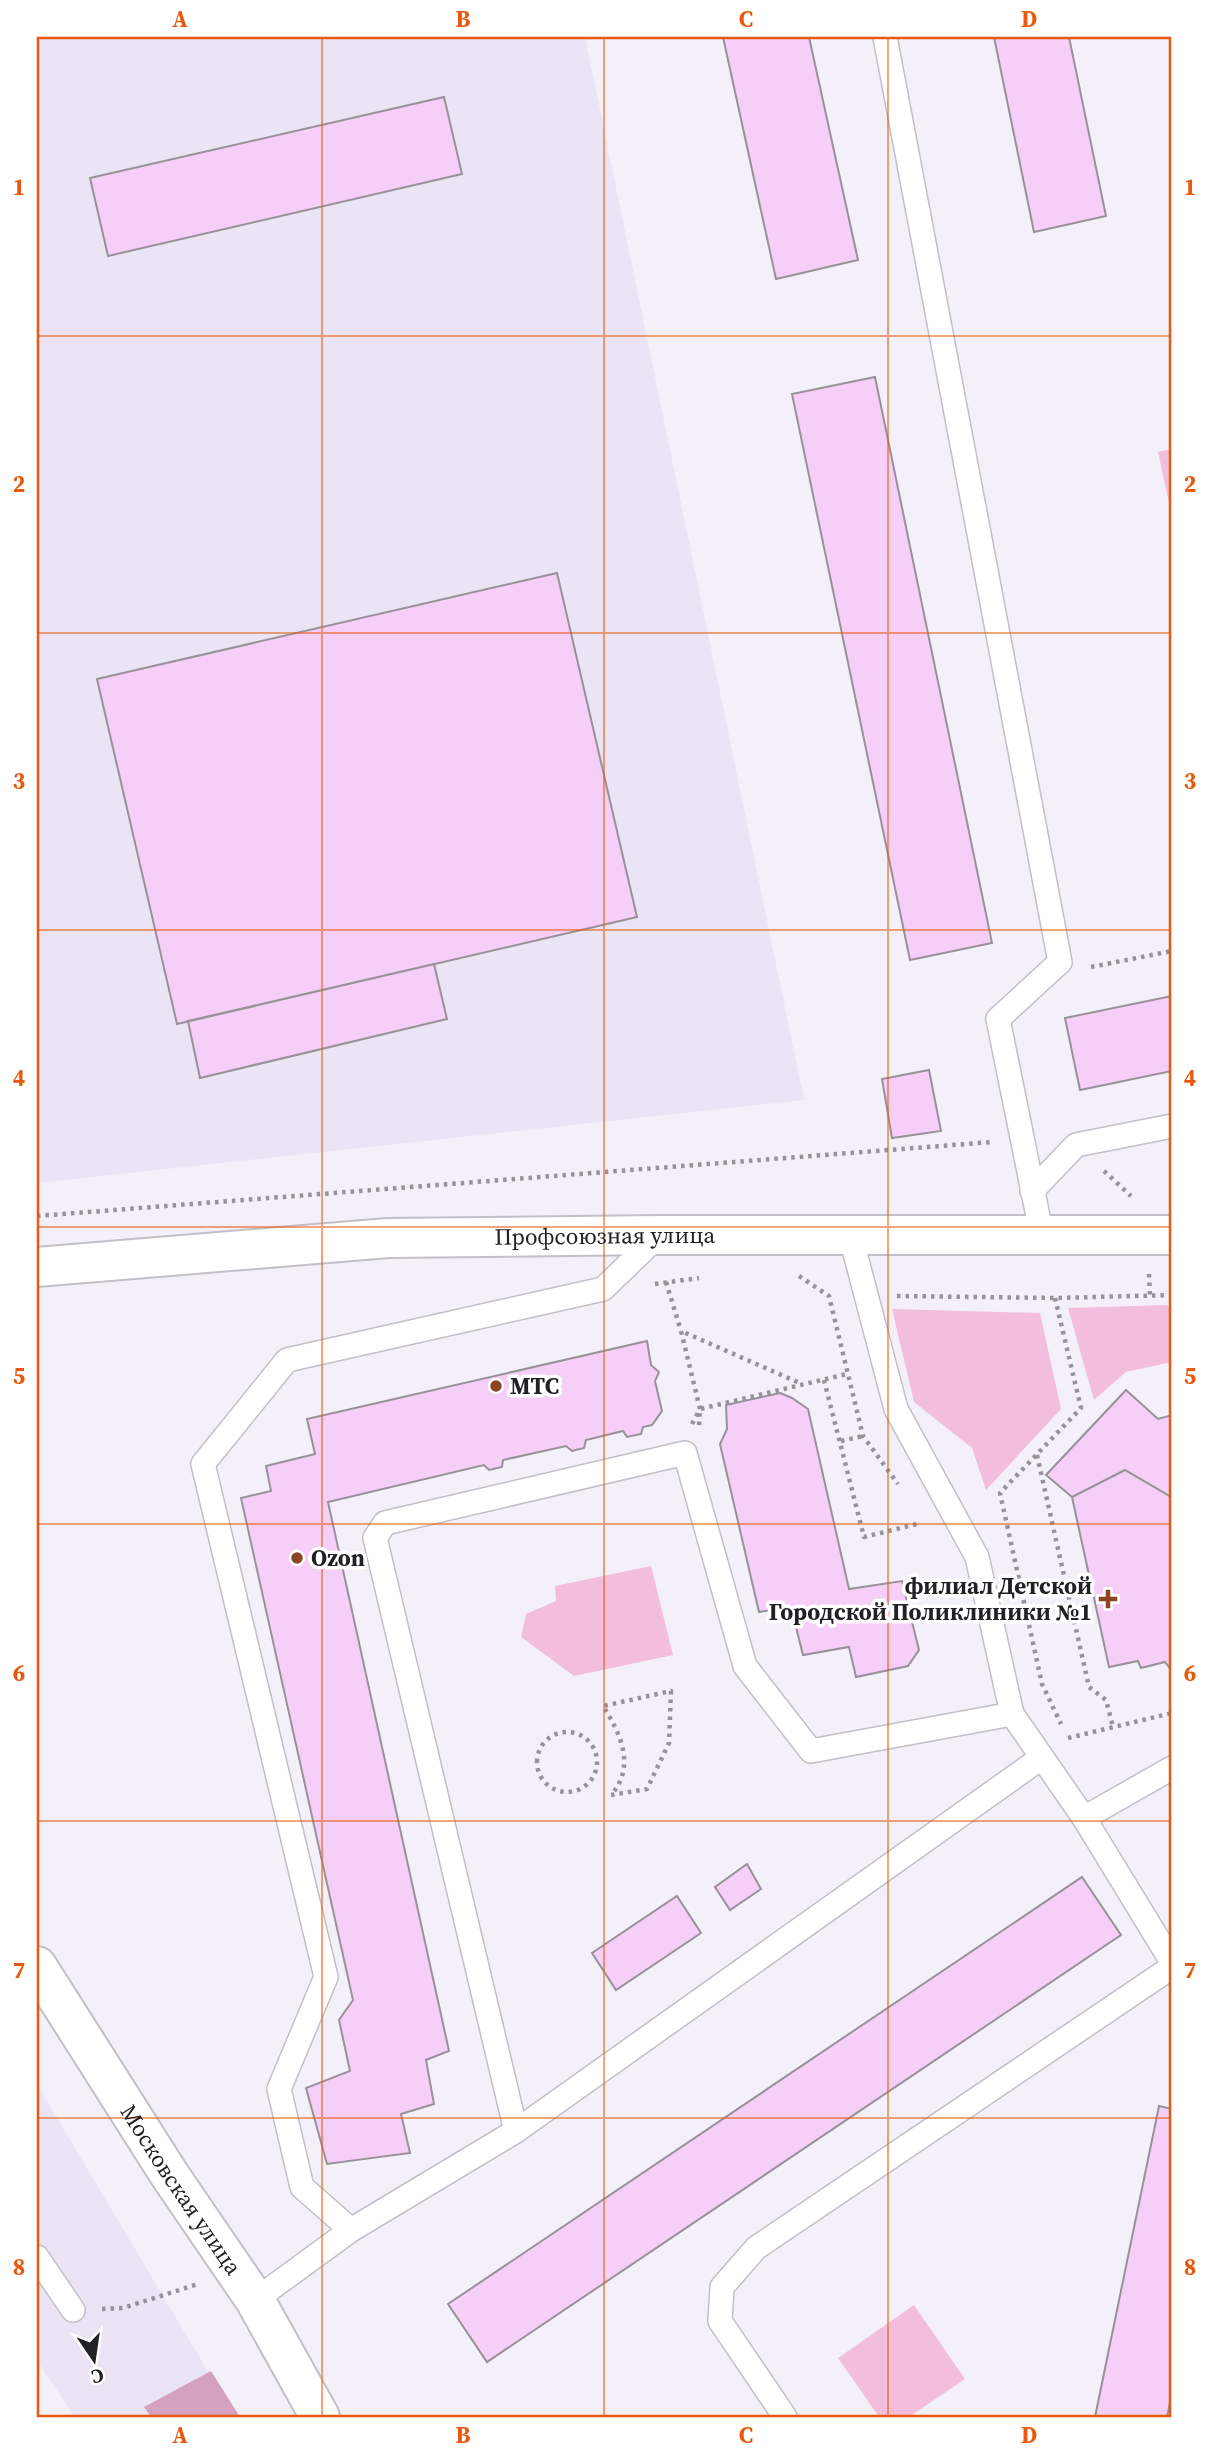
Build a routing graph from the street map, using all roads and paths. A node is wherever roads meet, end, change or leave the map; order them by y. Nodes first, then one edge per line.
1 (885, 37) edge
2 (1172, 951) edge
3 (1060, 962) junction
4 (1172, 1126) edge
5 (1022, 1140) junction
6 (1076, 1145) junction
7 (1032, 1191) junction
8 (1137, 1201) dead end
9 (37, 1216) edge
10 (850, 1234) junction
11 (659, 1235) junction
12 (1172, 1235) edge
13 (1042, 1236) junction
14 (37, 1267) edge
15 (666, 1282) dead end
16 (866, 1295) junction
17 (829, 1296) dead end
18 (1172, 1296) edge
19 (1055, 1298) junction
20 (681, 1331) junction
21 (847, 1374) dead end
22 (824, 1380) junction
23 (803, 1384) junction
24 (700, 1409) junction
25 (689, 1429) dead end
26 (698, 1431) dead end
27 (841, 1441) junction
28 (1037, 1454) junction
29 (902, 1490) dead end
30 (918, 1511) dead end
31 (603, 1706) joint
32 (1172, 1713) edge
33 (1012, 1714) junction
34 (1113, 1727) junction
35 (1041, 1758) junction
36 (1172, 1768) edge
37 (543, 1780) joint
38 (1084, 1818) junction
39 (1172, 1964) edge
40 (37, 1966) edge
41 (516, 2131) junction
42 (351, 2230) junction
43 (37, 2257) edge
44 (245, 2286) junction
45 (74, 2310) joint
46 (320, 2417) edge
47 (785, 2417) edge

1 - 3 lane
2 - 3 path
3 - 5 lane
4 - 6 lane
5 - 7 lane
5 - 9 path
6 - 7 lane
6 - 8 path
7 - 13 lane
10 - 11 main road, Профсоюзная улица
10 - 13 main road, Профсоюзная улица
10 - 16 lane
11 - 14 main road, Профсоюзная улица
11 - 42 lane
12 - 13 main road, Профсоюзная улица
15 - 20 path
16 - 17 path
16 - 19 path
16 - 33 lane
18 - 19 path
19 - 28 path
20 - 23 path
20 - 24 path
21 - 22 path
22 - 23 path
22 - 27 path
23 - 24 path
24 - 25 path
24 - 26 path
27 - 29 path
27 - 30 path
28 - 34 path
28 - 34 path
31 - 31 path
32 - 34 path
33 - 35 lane
33 - 41 lane
35 - 38 lane
35 - 41 lane
36 - 38 lane
37 - 37 path
38 - 39 lane
39 - 47 lane
40 - 44 main road, Московская улица
41 - 42 lane
42 - 44 lane
43 - 45 lane
44 - 45 path
44 - 46 main road, Московская улица

